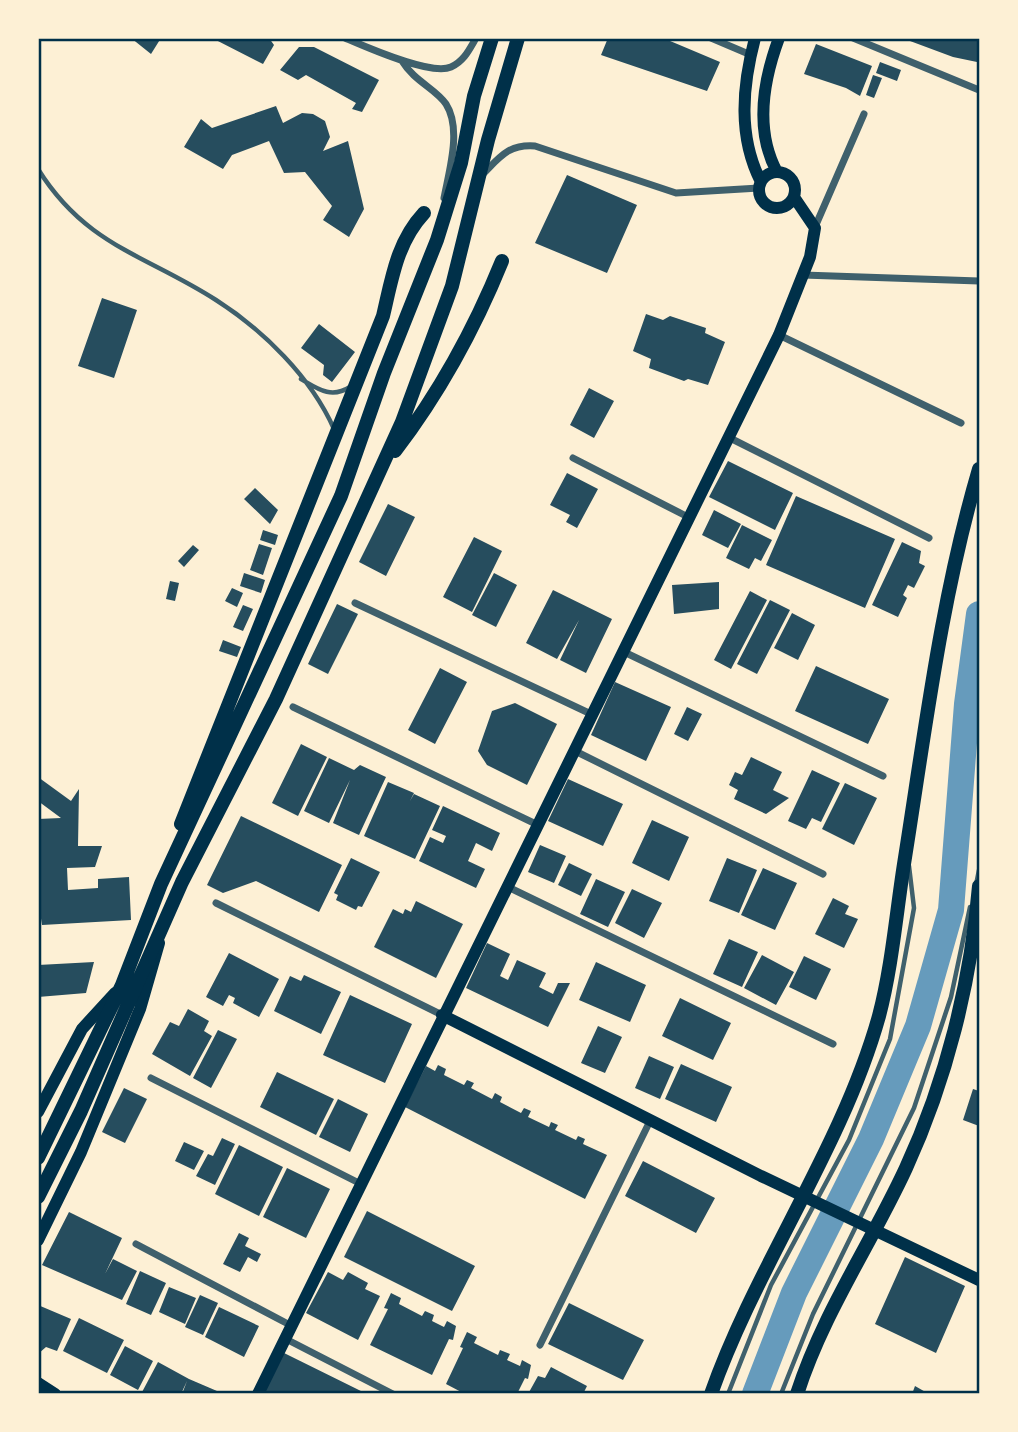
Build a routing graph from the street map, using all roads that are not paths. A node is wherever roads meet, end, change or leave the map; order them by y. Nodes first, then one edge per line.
1 (345, 38) edge
2 (476, 38) edge
3 (492, 38) edge
4 (518, 38) edge
5 (710, 38) edge
6 (755, 38) edge
7 (779, 38) edge
8 (853, 38) edge
9 (751, 55) junction
10 (402, 61) junction
11 (979, 89) edge
12 (863, 114) dead end
13 (38, 169) edge
14 (776, 172) junction
15 (481, 175) junction
16 (760, 185) junction
17 (794, 197) junction
18 (424, 213) dead end
19 (815, 228) junction
20 (437, 240) junction
21 (502, 261) dead end
22 (803, 275) junction
23 (979, 281) edge
24 (779, 335) junction
25 (299, 377) junction
26 (357, 383) junction
27 (961, 423) dead end
28 (728, 437) junction
29 (331, 448) junction
30 (573, 458) dead end
31 (979, 469) edge
32 (379, 471) junction
33 (688, 517) junction
34 (929, 538) dead end
35 (355, 603) dead end
36 (622, 651) junction
37 (293, 708) dead end
38 (591, 715) junction
39 (573, 750) junction
40 (883, 776) dead end
41 (538, 825) junction
42 (907, 844) junction
43 (979, 870) edge
44 (823, 874) dead end
45 (161, 884) junction
46 (979, 886) edge
47 (508, 887) junction
48 (216, 903) dead end
49 (161, 933) junction
50 (122, 985) junction
51 (442, 1014) junction
52 (833, 1044) dead end
53 (151, 1078) dead end
54 (38, 1112) edge
55 (650, 1121) junction
56 (38, 1158) edge
57 (359, 1183) junction
58 (38, 1197) edge
59 (38, 1240) edge
60 (136, 1244) dead end
61 (979, 1280) edge
62 (290, 1325) junction
63 (284, 1338) junction
64 (540, 1345) dead end
65 (38, 1383) edge
66 (55, 1393) edge
67 (258, 1394) edge
68 (393, 1394) edge
69 (711, 1394) edge
70 (727, 1394) edge
71 (781, 1394) edge
72 (797, 1394) edge

1 - 10 street
2 - 10 street
3 - 20 highway
4 - 15 highway
5 - 9 street
6 - 9 main road
7 - 14 main road
8 - 11 street
9 - 16 main road
10 - 20 street
12 - 19 street
13 - 25 lane
14 - 16 main road
14 - 17 main road
15 - 16 street
15 - 32 highway
16 - 17 main road
17 - 19 main road
18 - 26 highway
19 - 22 main road
20 - 45 highway
21 - 32 highway
22 - 23 street
22 - 24 main road
24 - 27 street
24 - 28 main road
25 - 26 lane
25 - 29 lane
26 - 29 highway
28 - 33 main road
28 - 34 street
29 - 45 highway
30 - 33 street
31 - 42 highway
32 - 49 highway
33 - 36 main road
35 - 38 street
36 - 38 main road
36 - 40 street
37 - 41 street
38 - 39 main road
39 - 41 main road
39 - 44 street
41 - 47 main road
42 - 69 highway
42 - 70 lane
43 - 71 lane
45 - 50 highway
46 - 72 highway
47 - 51 main road
47 - 52 street
48 - 51 street
49 - 58 highway
49 - 59 main road
50 - 54 main road
50 - 56 highway
51 - 55 main road
51 - 57 main road
53 - 57 street
55 - 61 main road
55 - 64 street
57 - 62 main road
60 - 62 street
62 - 63 main road
63 - 67 main road
63 - 68 street
65 - 66 main road

